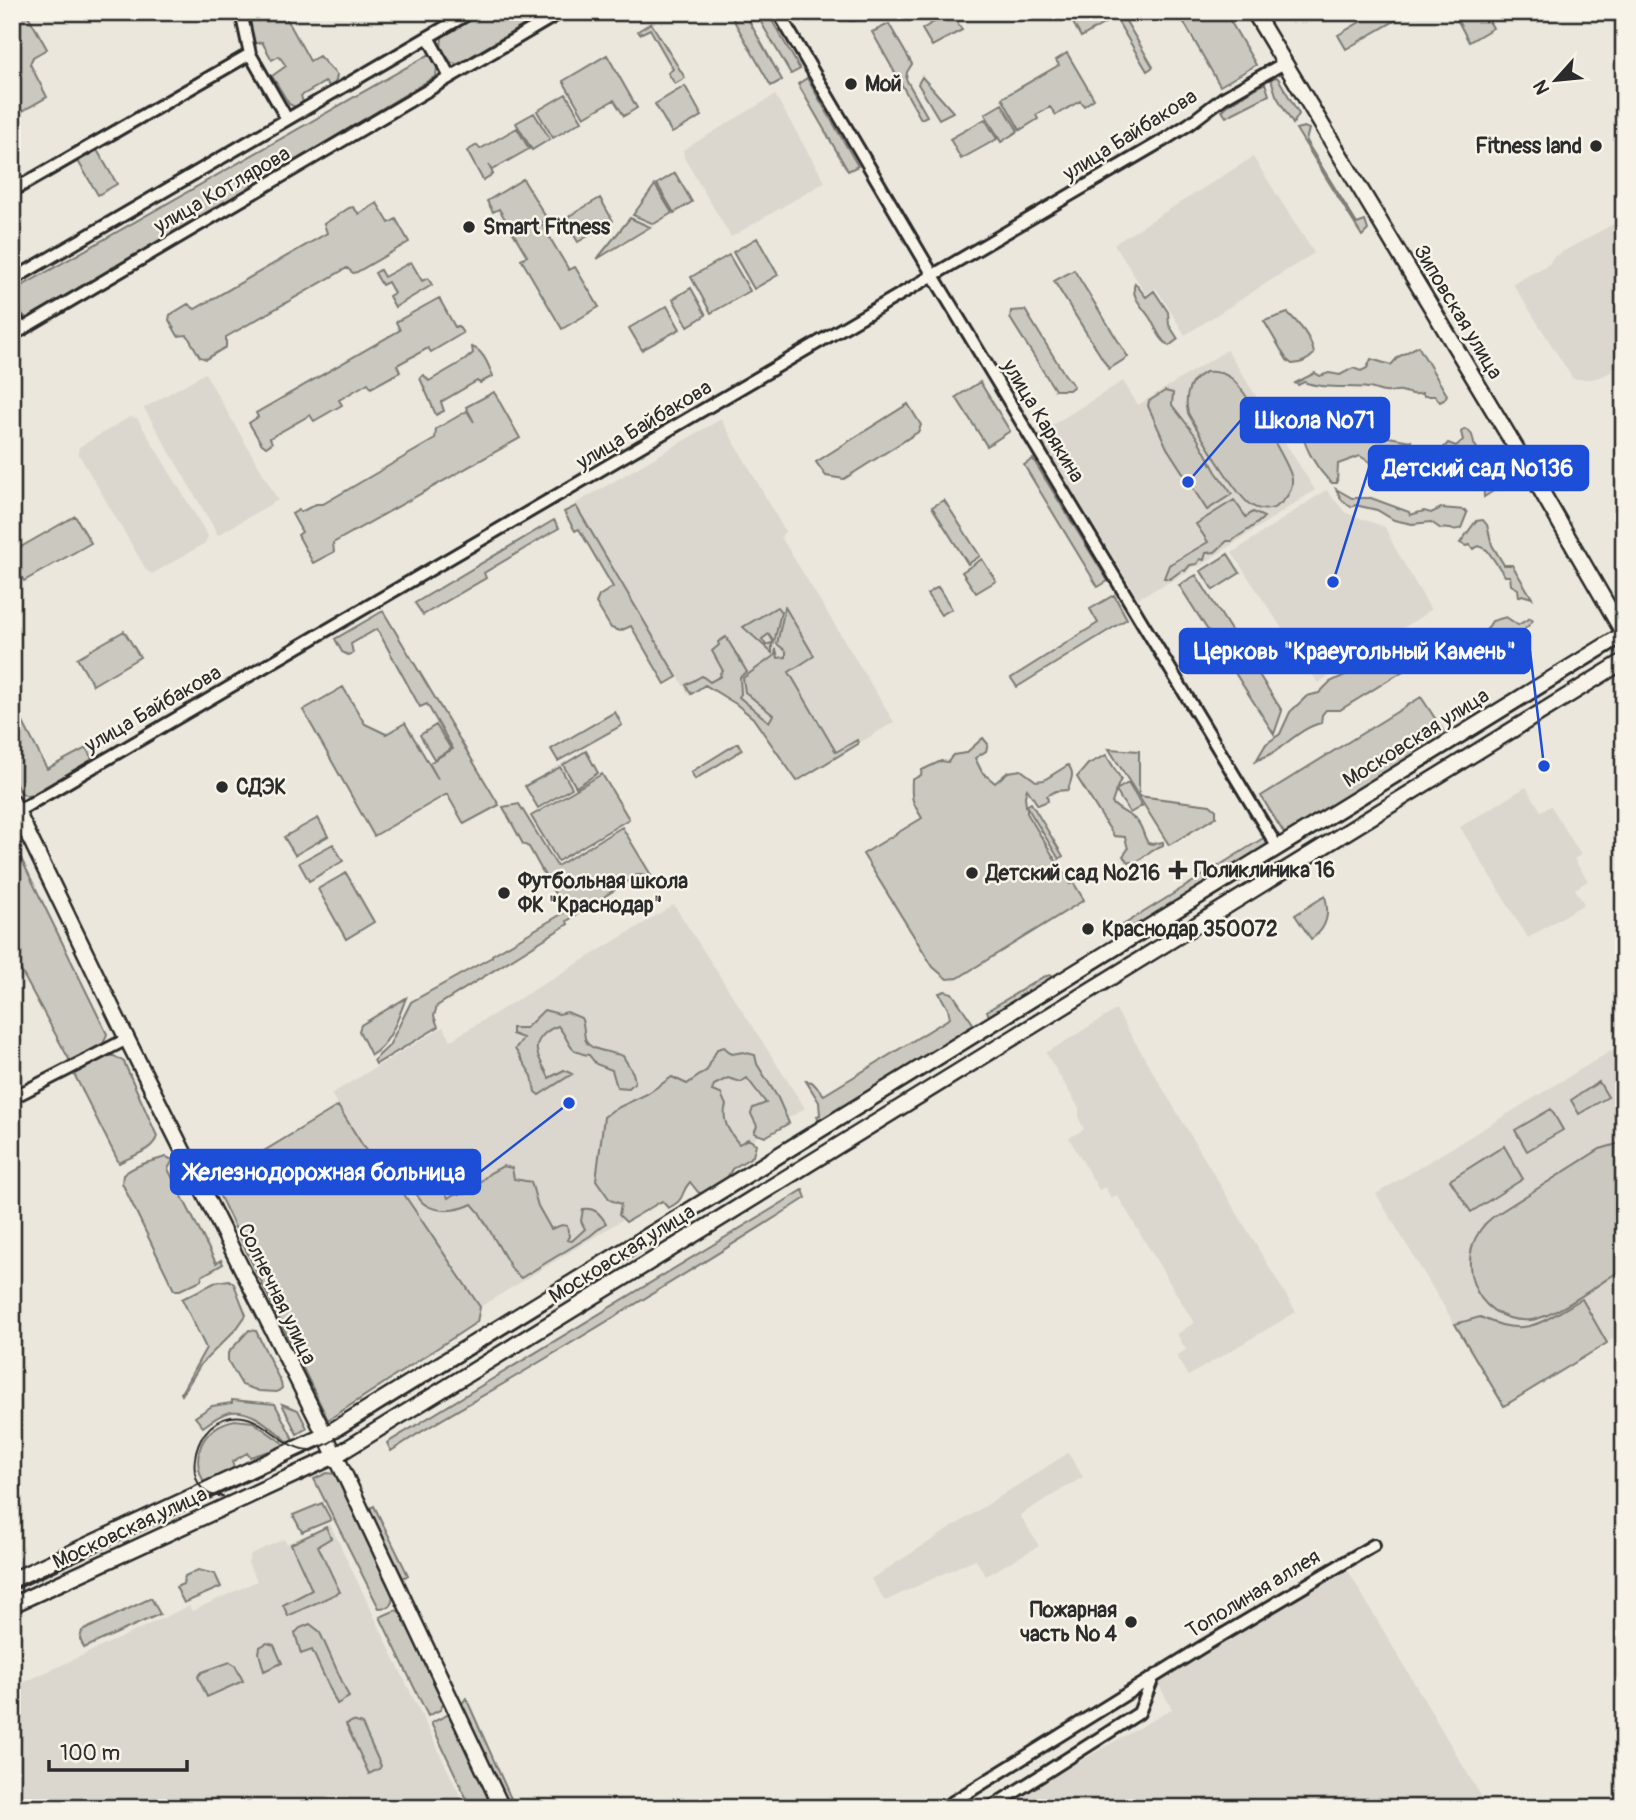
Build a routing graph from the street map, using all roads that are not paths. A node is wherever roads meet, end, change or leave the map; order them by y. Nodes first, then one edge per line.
1 (241, 12) edge
2 (471, 12) edge
3 (561, 12) edge
4 (778, 12) edge
5 (1254, 12) edge
6 (428, 37) junction
7 (250, 54) junction
8 (1284, 63) junction
9 (450, 77) junction
10 (288, 119) junction
11 (12, 191) edge
12 (934, 277) junction
13 (12, 280) edge
14 (12, 311) edge
15 (17, 332) edge
16 (1624, 634) edge
17 (1624, 661) edge
18 (15, 806) edge
19 (1346, 806) junction
20 (1357, 826) junction
21 (1278, 848) junction
22 (1230, 878) junction
23 (1215, 887) junction
24 (1241, 898) junction
25 (1227, 907) junction
26 (995, 1022) junction
27 (980, 1031) junction
28 (127, 1039) junction
29 (1007, 1042) junction
30 (992, 1051) junction
31 (12, 1098) edge
32 (498, 1329) junction
33 (481, 1339) junction
34 (509, 1349) junction
35 (493, 1359) junction
36 (325, 1435) junction
37 (335, 1456) junction
38 (1374, 1545) dead end
39 (12, 1580) edge
40 (15, 1601) edge
41 (1153, 1678) junction
42 (502, 1808) edge
43 (943, 1808) edge
44 (990, 1808) edge

1 - 7 street, улица Котлярова
2 - 6 street, улица Котлярова
3 - 9 street, улица Котлярова
4 - 12 street, улица Карякина
5 - 8 street, Зиповская улица
6 - 9 street
6 - 10 street, улица Котлярова
7 - 10 street, улица Котлярова
7 - 11 street
8 - 12 street, улица Байбакова
8 - 16 street, Зиповская улица
9 - 15 street, улица Котлярова
10 - 13 street, улица Котлярова
12 - 18 street, улица Байбакова
12 - 21 street, улица Карякина
14 - 15 street
16 - 19 street, Московская улица
17 - 20 street, Московская улица
18 - 28 street, Солнечная улица
19 - 20 street
19 - 21 street, Московская улица
20 - 24 street, Московская улица
21 - 22 street, Московская улица
22 - 23 street, Московская улица
22 - 24 street
23 - 25 street
23 - 26 street, Московская улица
24 - 25 street, Московская улица
25 - 29 street, Московская улица
26 - 27 street, Московская улица
26 - 29 street
27 - 30 street
27 - 32 street, Московская улица
28 - 31 street
28 - 36 street, Солнечная улица
29 - 30 street, Московская улица
30 - 34 street, Московская улица
32 - 33 street, Московская улица
32 - 34 street
33 - 35 street
33 - 36 street, Московская улица
34 - 35 street, Московская улица
35 - 37 street, Московская улица
36 - 37 street, Солнечная улица
36 - 39 street, Московская улица
37 - 40 street, Московская улица
37 - 42 street, Солнечная улица
38 - 41 street, Тополиная аллея
41 - 43 street, Тополиная аллея
41 - 44 street

